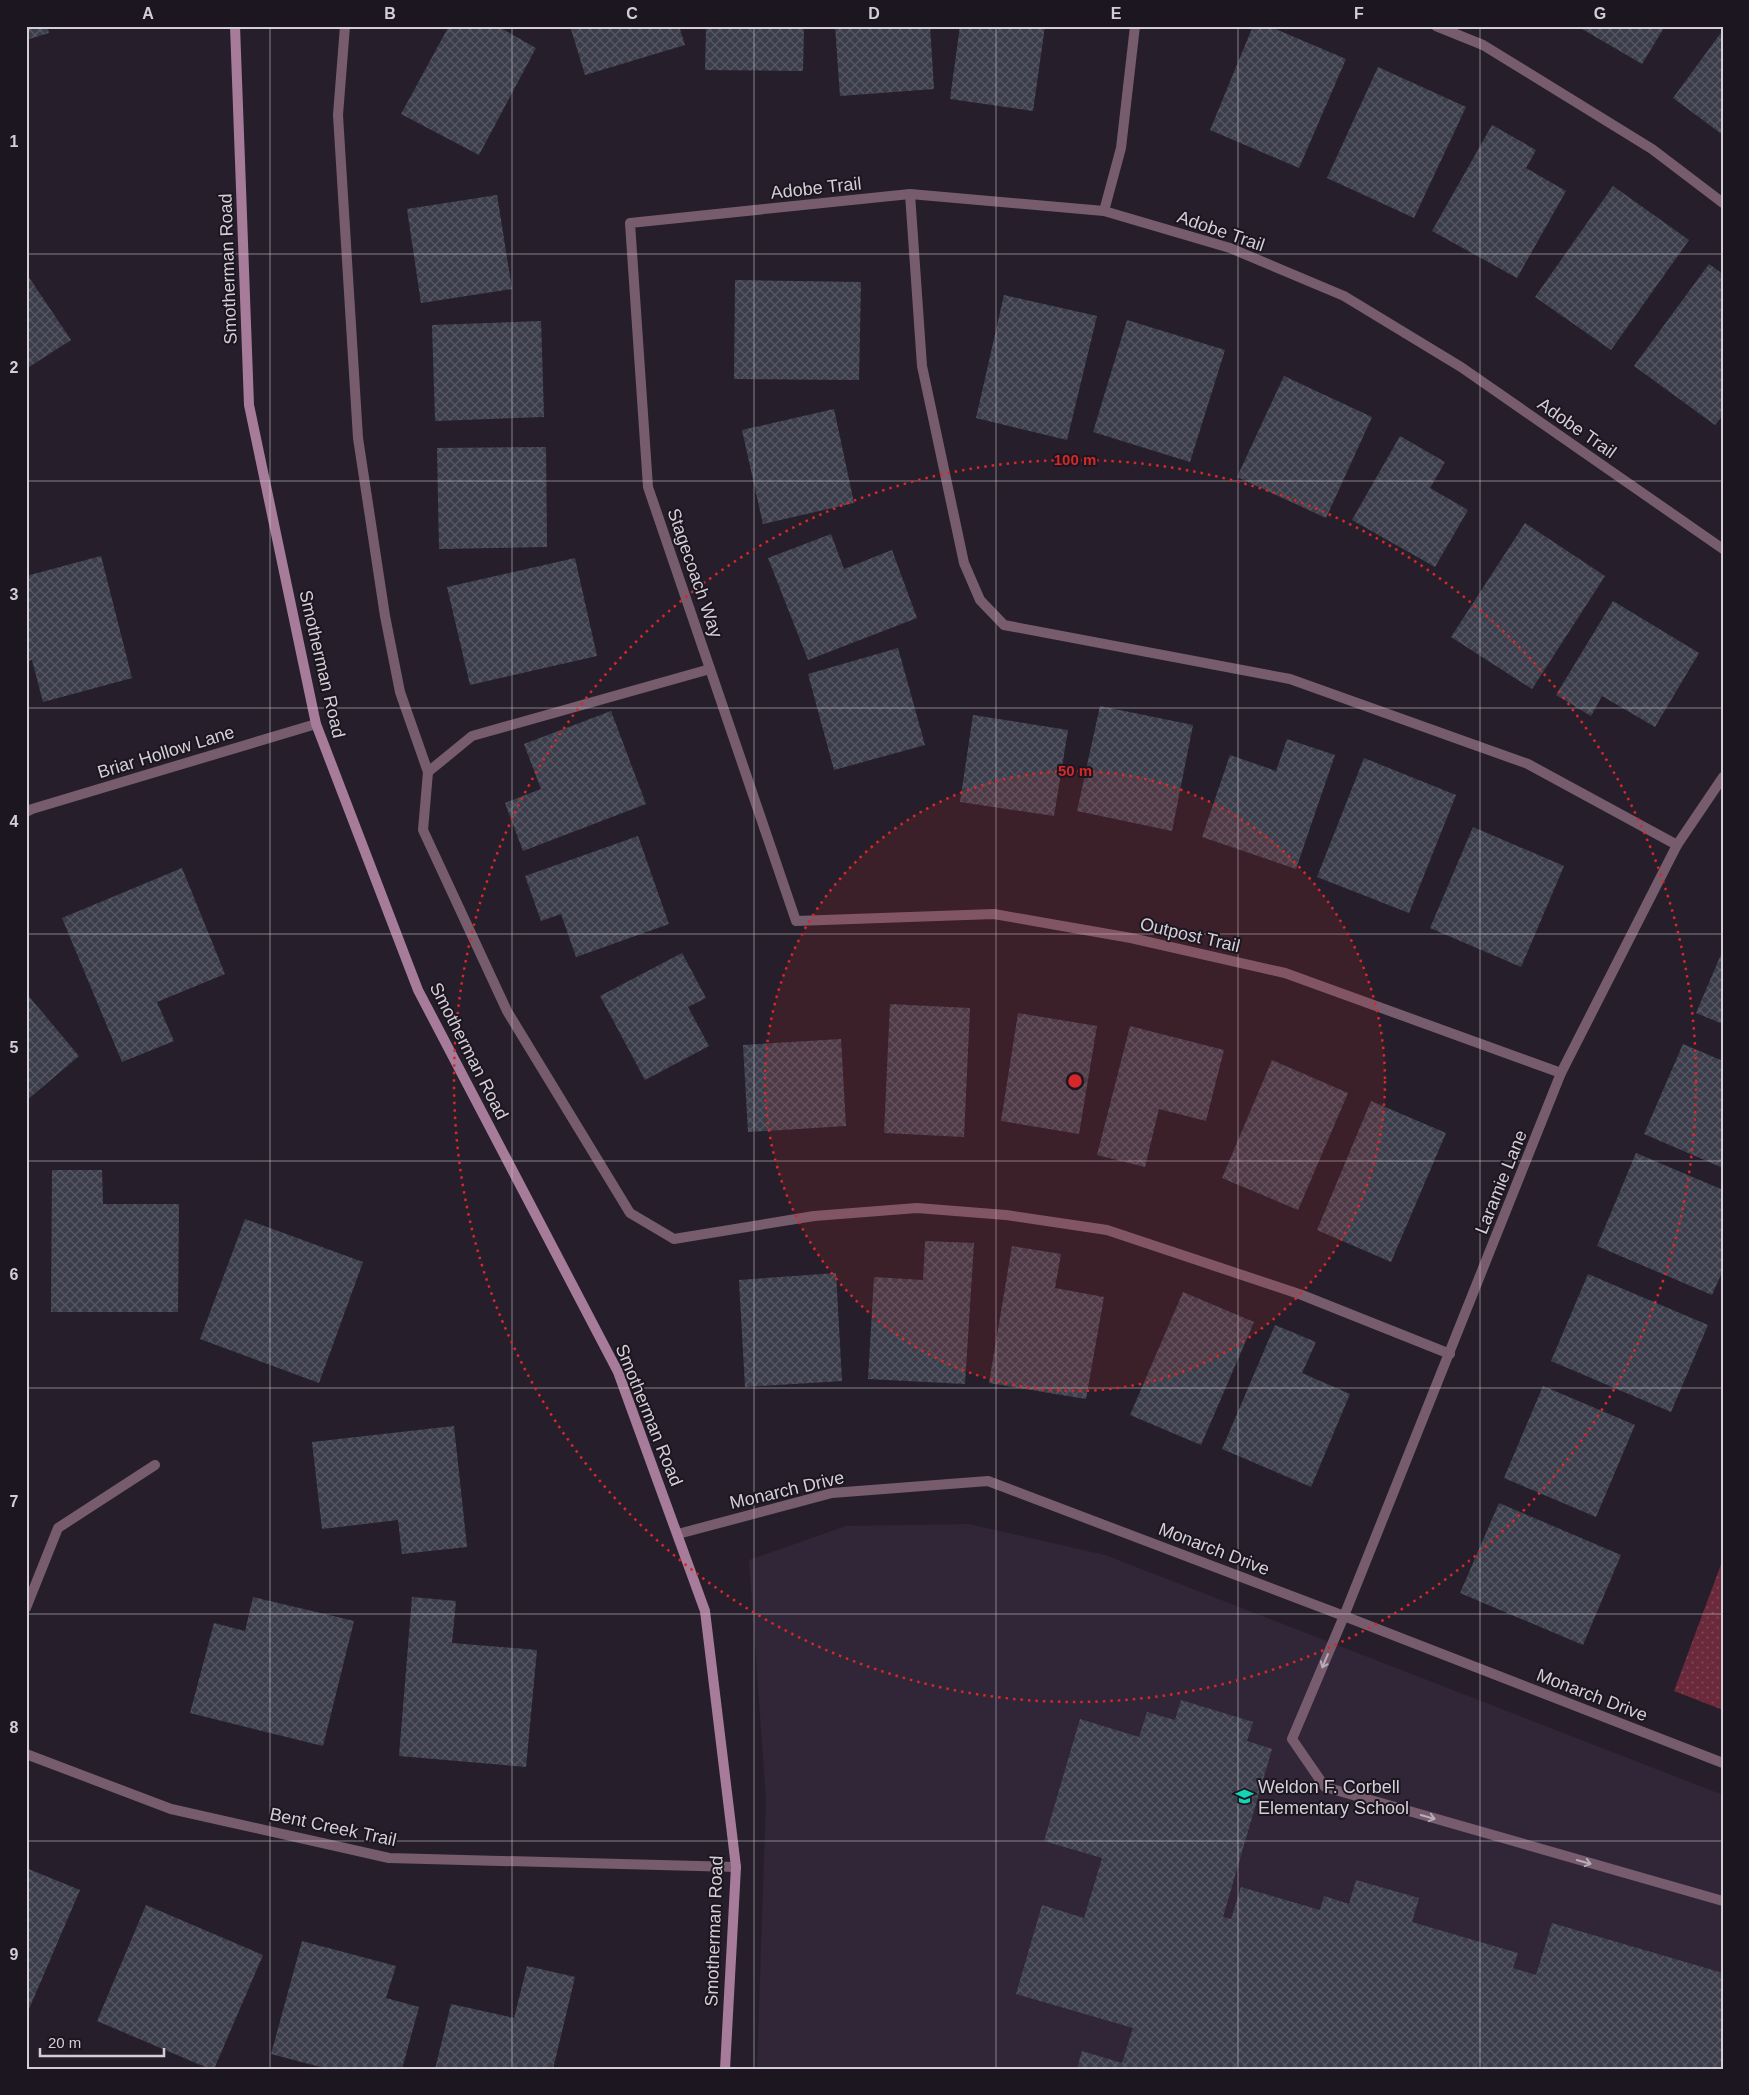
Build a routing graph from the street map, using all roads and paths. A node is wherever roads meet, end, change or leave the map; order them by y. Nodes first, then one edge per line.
1 (235, 26) edge
2 (345, 26) edge
3 (1136, 26) edge
4 (1436, 26) edge
5 (910, 194) junction
6 (1723, 203) edge
7 (1104, 211) junction
8 (630, 222) joint
9 (1723, 549) edge
10 (710, 669) junction
11 (316, 724) junction
12 (428, 772) junction
13 (1723, 777) edge
14 (26, 812) edge
15 (1677, 845) junction
16 (796, 921) joint
17 (1561, 1073) junction
18 (1450, 1354) junction
19 (155, 1465) dead end
20 (678, 1534) junction
21 (26, 1608) edge
22 (1344, 1616) junction
23 (26, 1754) edge
24 (1723, 1763) edge
25 (736, 1867) junction
26 (1723, 1901) edge
27 (725, 2069) edge

1 - 11 street, Smotherman Road
2 - 12 street
3 - 7 street
4 - 6 street
5 - 7 street, Adobe Trail
5 - 8 street, Adobe Trail
5 - 15 street
7 - 9 street, Adobe Trail
8 - 10 street, Stagecoach Way
10 - 12 street
10 - 16 street, Stagecoach Way
11 - 14 street, Briar Hollow Lane
11 - 20 street, Smotherman Road
12 - 18 street
13 - 15 street, Laramie Lane
15 - 17 street, Laramie Lane
16 - 17 street, Outpost Trail
17 - 18 street, Laramie Lane
18 - 22 street, Laramie Lane
19 - 21 street
20 - 22 street, Monarch Drive
20 - 25 street, Smotherman Road
22 - 24 street, Monarch Drive
22 -> 26 street, Laramie Lane
23 - 25 street, Bent Creek Trail
25 - 27 street, Smotherman Road

